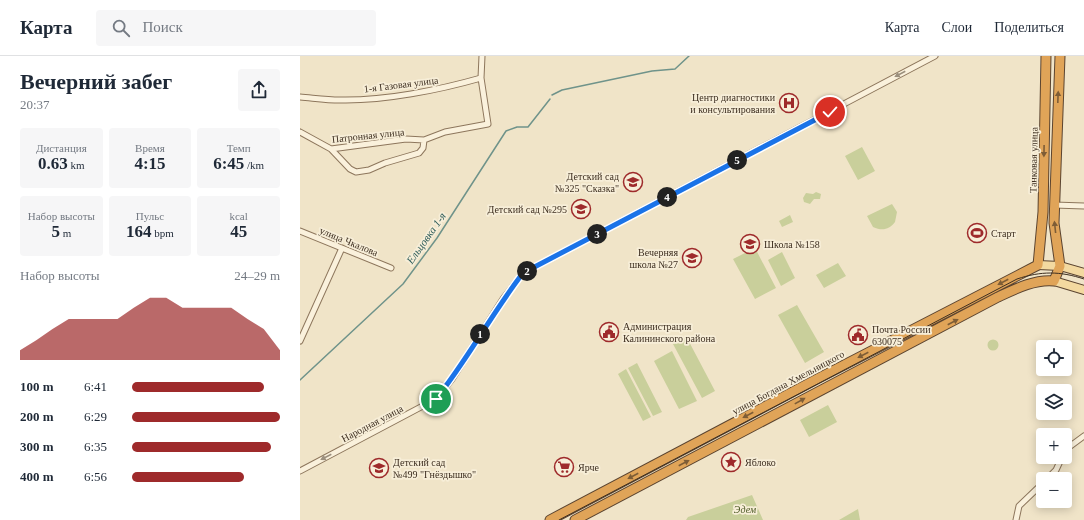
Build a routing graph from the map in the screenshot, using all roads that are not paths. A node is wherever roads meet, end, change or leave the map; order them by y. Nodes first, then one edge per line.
1 (482, 56) edge
2 (935, 56) edge
3 (1046, 56) edge
4 (1060, 56) edge
5 (481, 78) junction
6 (300, 97) edge
7 (300, 132) edge
8 (424, 140) junction
9 (331, 149) junction
10 (1054, 205) junction
11 (1084, 206) edge
12 (300, 231) edge
13 (342, 248) junction
14 (1038, 265) junction
15 (1060, 266) junction
16 (391, 268) dead end
17 (1084, 273) edge
18 (1051, 281) junction
19 (1084, 290) edge
20 (300, 340) edge
21 (1084, 436) edge
22 (1072, 445) edge
23 (300, 471) edge
24 (1036, 490) edge
25 (550, 520) edge
26 (575, 520) edge
27 (1016, 520) edge

1 - 5 street
2 -> 23 street, Народная улица
3 -> 14 highway, Танковая улица
10 -> 4 highway
5 - 6 street, 1-я Газовая улица
5 - 8 street, Патронная улица
7 - 9 street, Патронная улица
8 - 9 street, Патронная улица
8 - 9 street
10 - 11 street
15 -> 10 highway
12 - 13 street, улица Чкалова
13 - 16 street, улица Чкалова
13 - 20 street
14 - 15 main road
14 - 18 highway
14 -> 25 highway, улица Богдана Хмельницкого
15 - 17 main road
15 - 18 highway
18 - 19 main road
26 -> 18 highway
21 - 22 street
24 - 27 street

